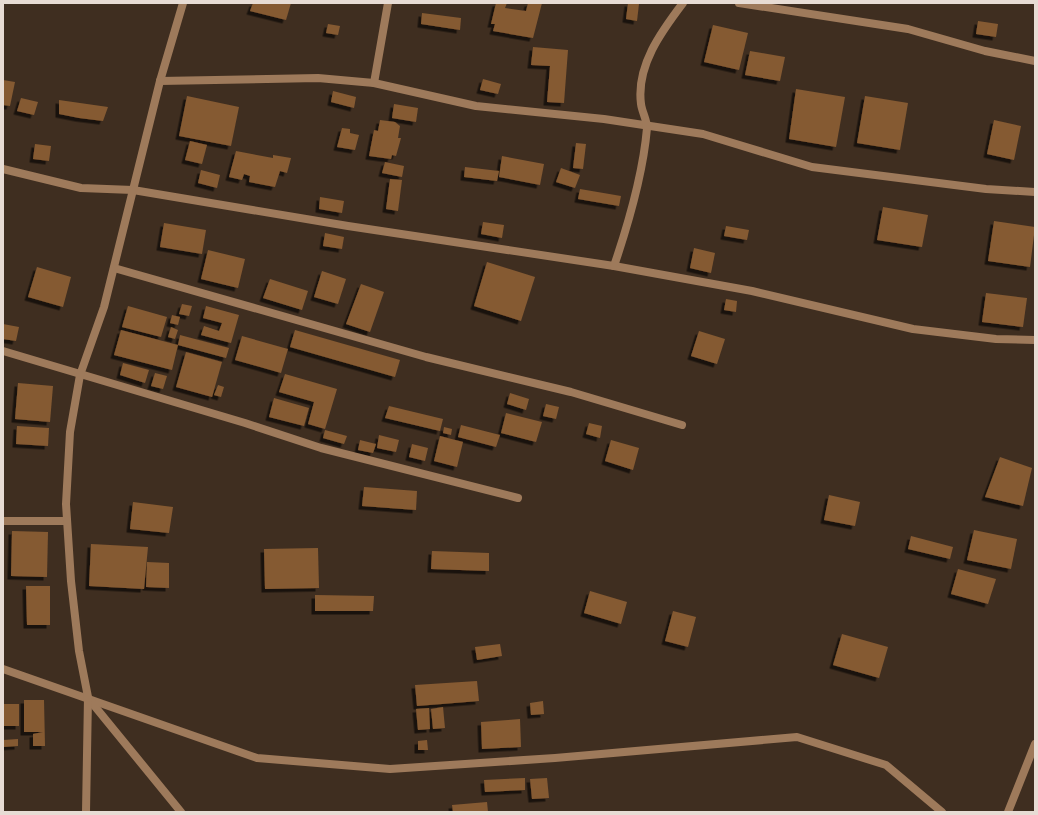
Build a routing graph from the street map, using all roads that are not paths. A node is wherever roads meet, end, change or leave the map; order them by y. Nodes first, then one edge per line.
1 (182, 3) edge
2 (388, 3) edge
3 (683, 3) edge
4 (739, 3) edge
5 (1035, 61) edge
6 (160, 81) junction
7 (374, 83) junction
8 (647, 126) junction
9 (3, 169) edge
10 (133, 190) junction
11 (1035, 192) edge
12 (614, 266) junction
13 (114, 268) junction
14 (1035, 340) edge
15 (3, 351) edge
16 (80, 375) junction
17 (682, 425) dead end
18 (518, 498) dead end
19 (3, 521) edge
20 (67, 522) junction
21 (3, 669) edge
22 (88, 697) junction
23 (1035, 744) edge
24 (86, 812) edge
25 (181, 812) edge
26 (942, 812) edge
27 (1008, 812) edge

1 - 6 street
2 - 7 street
3 - 8 street
4 - 5 street
6 - 7 street
6 - 10 street
7 - 8 street
8 - 11 street
8 - 12 street
9 - 10 street
10 - 12 street
10 - 13 street
12 - 14 street
13 - 16 street
13 - 17 street
15 - 16 street
16 - 18 street
16 - 20 street
19 - 20 street
20 - 22 street
21 - 22 street
22 - 24 street
22 - 25 street
22 - 26 street
23 - 27 street

